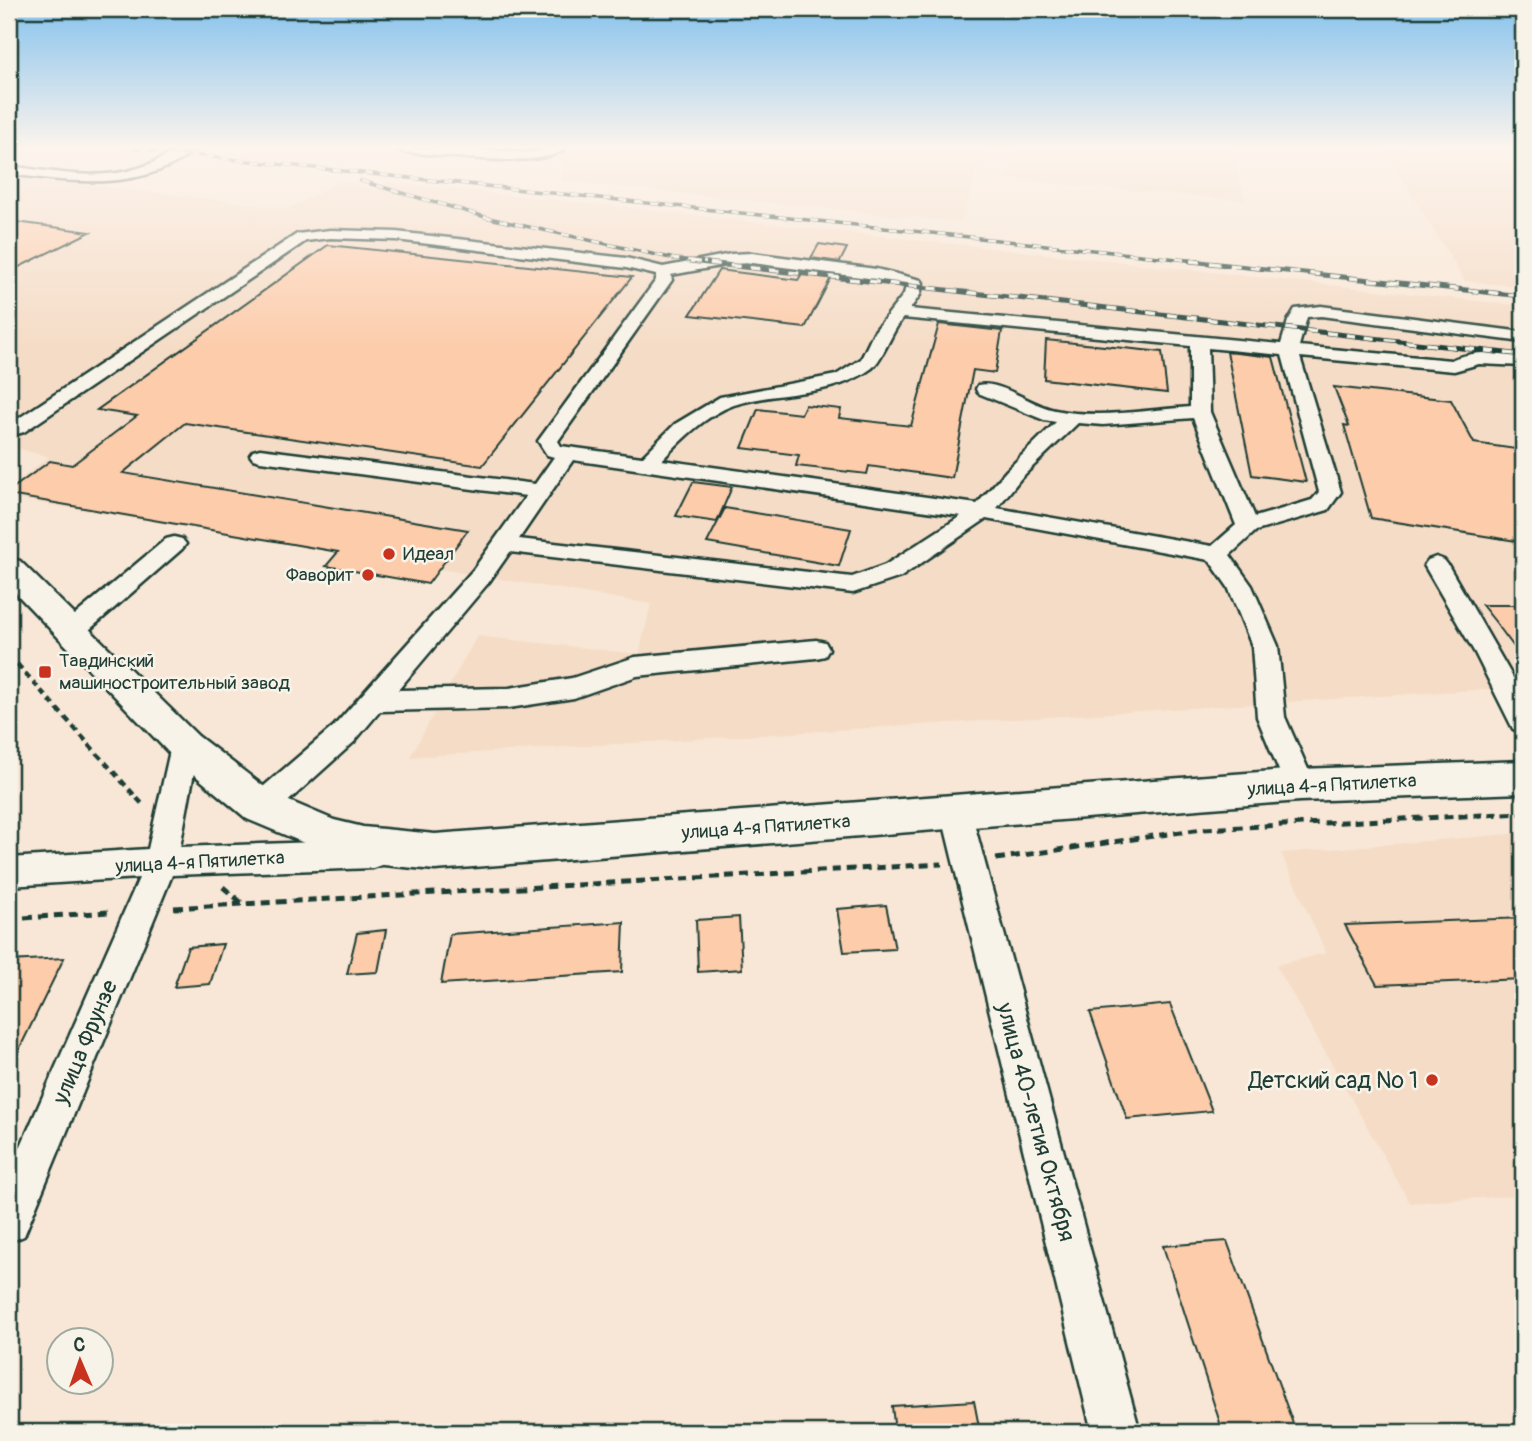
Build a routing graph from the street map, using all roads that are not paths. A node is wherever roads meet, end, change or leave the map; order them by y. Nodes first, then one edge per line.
1 (663, 272) junction
2 (901, 313) junction
3 (1480, 332) junction
4 (1523, 337) edge
5 (1199, 340) junction
6 (1289, 349) junction
7 (1500, 359) junction
8 (1523, 362) edge
9 (985, 389) dead end
10 (1200, 412) junction
11 (1073, 417) junction
12 (17, 428) dead end
13 (567, 453) junction
14 (261, 455) dead end
15 (647, 464) junction
16 (540, 491) junction
17 (982, 512) junction
18 (1248, 526) junction
19 (173, 544) dead end
20 (503, 544) junction
21 (1217, 554) junction
22 (1436, 565) dead end
23 (9, 568) edge
24 (72, 631) junction
25 (816, 649) dead end
26 (1510, 670) edge
27 (372, 701) junction
28 (1523, 721) edge
29 (184, 746) junction
30 (1523, 777) edge
31 (1300, 785) junction
32 (261, 807) junction
33 (956, 812) junction
34 (435, 852) junction
35 (161, 863) junction
36 (9, 872) edge
37 (9, 1221) edge
38 (1116, 1432) edge

1 - 2 street
1 - 12 street
1 - 13 street
2 - 5 street
2 - 15 street
3 - 4 street
3 - 6 street
3 - 7 street
5 - 6 street
5 - 10 street
6 - 7 street
6 - 18 street
7 - 8 street
9 - 11 street
10 - 11 street
10 - 18 street
11 - 17 street
13 - 15 street
13 - 16 street
14 - 16 street
15 - 17 street
16 - 20 street
17 - 20 street
17 - 21 street
18 - 21 street
19 - 24 street
20 - 27 street
21 - 31 street
22 - 26 street
23 - 24 main road
24 - 29 main road
25 - 27 street
26 - 28 street
27 - 32 street
29 - 32 main road
29 - 35 street, улица Фрунзе
30 - 31 main road, улица 4-я Пятилетка
31 - 33 main road, улица 4-я Пятилетка
32 - 34 main road
33 - 34 main road, улица 4-я Пятилетка
33 - 38 street, улица 40-летия Октября
34 - 35 street, улица 4-я Пятилетка
35 - 36 street, улица 4-я Пятилетка
35 - 37 street, улица Фрунзе

